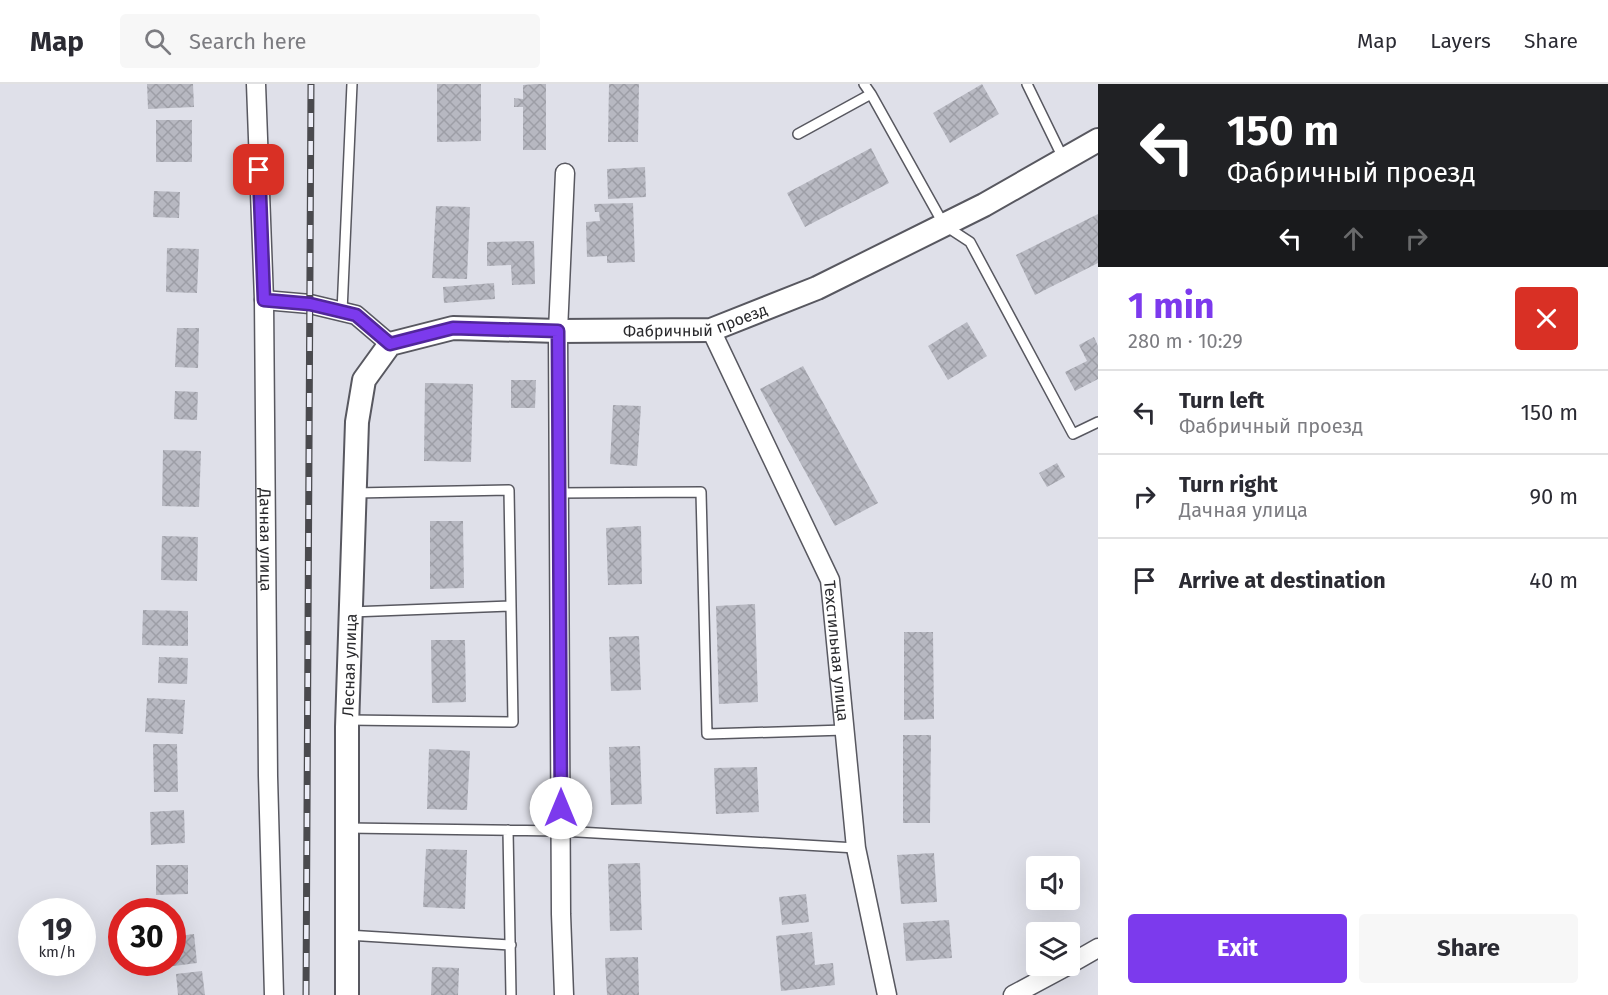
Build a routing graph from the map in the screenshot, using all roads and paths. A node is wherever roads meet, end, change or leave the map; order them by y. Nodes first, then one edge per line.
1 (256, 84) edge
2 (352, 84) edge
3 (864, 84) edge
4 (1027, 84) edge
5 (871, 94) junction
6 (798, 135) dead end
7 (1098, 140) edge
8 (1064, 160) junction
9 (565, 173) dead end
10 (944, 225) junction
11 (264, 300) junction
12 (342, 312) junction
13 (711, 330) junction
14 (558, 331) junction
15 (390, 344) junction
16 (1098, 422) edge
17 (355, 493) junction
18 (558, 493) junction
19 (511, 606) junction
20 (351, 612) junction
21 (347, 720) junction
22 (845, 730) junction
23 (347, 828) junction
24 (508, 830) junction
25 (561, 831) junction
26 (856, 848) junction
27 (347, 936) junction
28 (511, 945) junction
29 (1098, 948) edge
30 (1080, 958) edge
31 (1048, 976) edge
32 (274, 995) edge
33 (347, 995) edge
34 (511, 995) edge
35 (564, 995) edge
36 (886, 995) edge
37 (1013, 995) edge

1 - 11 street, Дачная улица
2 - 12 lane
3 - 5 lane
4 - 8 lane
5 - 6 lane
5 - 10 lane
7 - 8 street, Фабричный проезд
8 - 10 street, Фабричный проезд
9 - 14 street
10 - 13 street, Фабричный проезд
10 - 16 lane
11 - 12 street
11 - 32 street, Дачная улица
12 - 15 street
13 - 14 street, Фабричный проезд
13 - 22 street, Техстильная улица
14 - 15 street, Фабричный проезд
14 - 18 street
15 - 17 street, Лесная улица
17 - 19 lane
17 - 20 street, Лесная улица
18 - 22 lane
18 - 25 street
19 - 20 lane
19 - 21 lane
20 - 21 street, Лесная улица
21 - 23 street, Лесная улица
22 - 26 street, Техстильная улица
23 - 24 lane
23 - 27 street, Лесная улица
24 - 25 lane
24 - 28 lane
25 - 26 lane
25 - 35 street
26 - 36 street, Техстильная улица
27 - 28 lane
27 - 33 street, Лесная улица
28 - 34 lane
29 - 30 street
31 - 37 street

